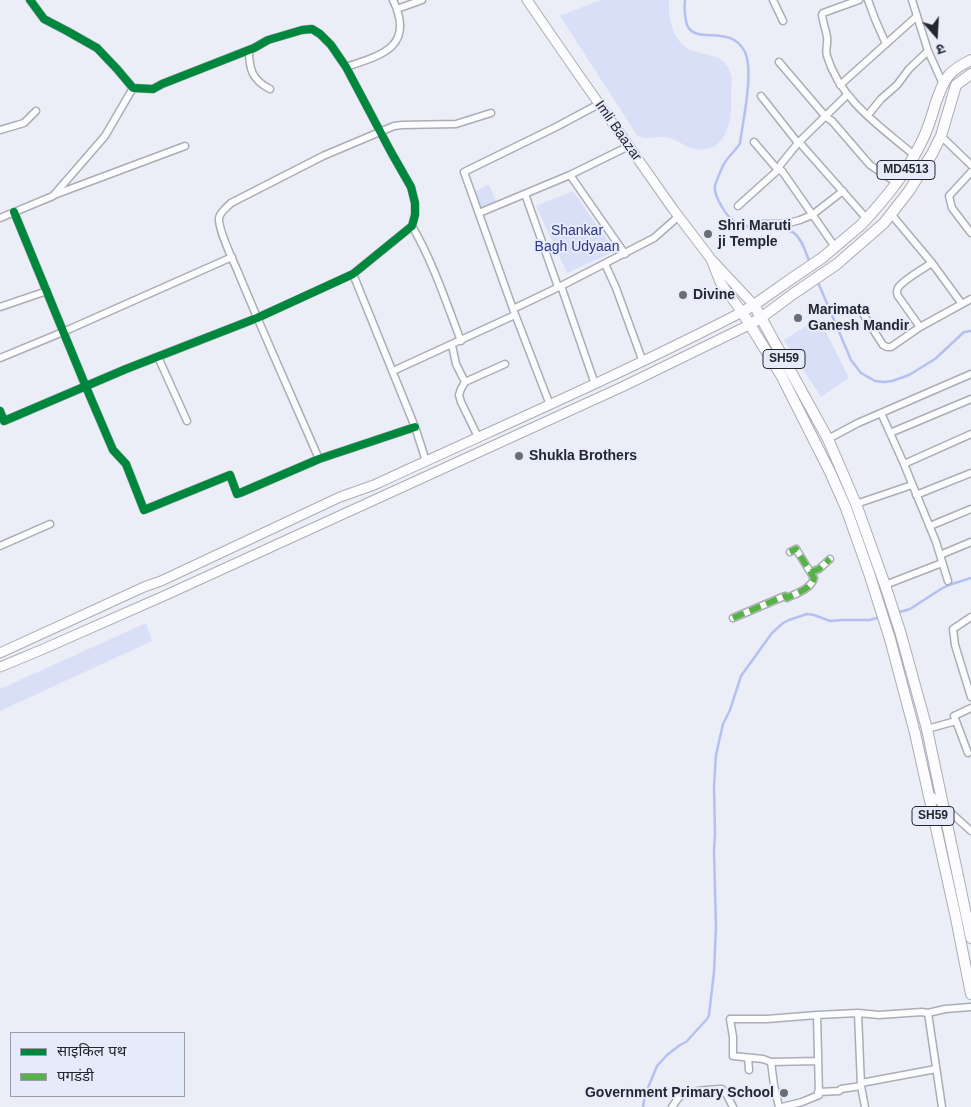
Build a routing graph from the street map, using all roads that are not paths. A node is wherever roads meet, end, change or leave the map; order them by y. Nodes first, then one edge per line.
1 (30, 0) edge
2 (393, 0) edge
3 (422, 0) edge
4 (527, 0) edge
5 (773, 0) edge
6 (858, 0) edge
7 (868, 0) edge
8 (912, 0) edge
9 (398, 9) junction
10 (916, 17) junction
11 (783, 21) dead end
12 (886, 44) junction
13 (249, 50) junction
14 (928, 51) junction
15 (971, 60) edge
16 (779, 62) dead end
17 (346, 67) junction
18 (971, 74) edge
19 (943, 84) junction
20 (840, 85) junction
21 (133, 88) junction
22 (270, 89) dead end
23 (847, 95) junction
24 (761, 96) dead end
25 (599, 104) junction
26 (36, 111) dead end
27 (491, 113) dead end
28 (868, 115) junction
29 (826, 117) junction
30 (0, 130) edge
31 (380, 133) junction
32 (941, 136) junction
33 (754, 142) dead end
34 (799, 142) junction
35 (185, 146) dead end
36 (629, 146) junction
37 (914, 155) junction
38 (971, 165) edge
39 (778, 170) junction
40 (971, 172) edge
41 (570, 175) junction
42 (897, 183) junction
43 (843, 191) junction
44 (525, 194) junction
45 (53, 196) junction
46 (738, 206) dead end
47 (14, 212) junction
48 (479, 213) junction
49 (891, 214) junction
50 (812, 215) junction
51 (679, 216) junction
52 (0, 218) edge
53 (867, 219) junction
54 (757, 224) dead end
55 (412, 226) junction
56 (971, 233) edge
57 (836, 247) junction
58 (625, 254) junction
59 (232, 257) junction
60 (712, 259) junction
61 (932, 263) junction
62 (605, 264) junction
63 (353, 274) junction
64 (560, 287) junction
65 (47, 291) junction
66 (971, 299) edge
67 (962, 304) junction
68 (754, 305) junction
69 (0, 308) edge
70 (860, 309) dead end
71 (514, 312) junction
72 (742, 312) junction
73 (762, 317) junction
74 (257, 318) junction
75 (749, 324) junction
76 (920, 327) junction
77 (64, 332) junction
78 (461, 341) junction
79 (452, 345) junction
80 (158, 357) junction
81 (0, 358) edge
82 (643, 362) junction
83 (504, 364) dead end
84 (392, 371) junction
85 (971, 374) edge
86 (465, 382) junction
87 (595, 384) junction
88 (86, 387) junction
89 (971, 400) edge
90 (550, 405) junction
91 (0, 411) edge
92 (881, 413) junction
93 (187, 421) dead end
94 (2, 422) edge
95 (415, 427) junction
96 (890, 433) junction
97 (971, 434) edge
98 (478, 437) junction
99 (828, 439) junction
100 (319, 458) junction
101 (426, 461) junction
102 (904, 464) junction
103 (971, 473) edge
104 (912, 485) junction
105 (916, 495) junction
106 (856, 504) junction
107 (971, 509) edge
108 (50, 524) dead end
109 (930, 526) junction
110 (971, 542) edge
111 (0, 546) edge
112 (790, 552) dead end
113 (940, 555) junction
114 (830, 559) dead end
115 (942, 563) junction
116 (811, 572) junction
117 (948, 581) dead end
118 (884, 585) junction
119 (971, 617) edge
120 (733, 618) dead end
121 (0, 653) edge
122 (0, 668) edge
123 (968, 675) edge
124 (971, 697) edge
125 (971, 708) edge
126 (956, 722) junction
127 (927, 729) junction
128 (968, 753) dead end
129 (928, 792) junction
130 (943, 806) junction
131 (971, 831) edge
132 (971, 938) edge
133 (971, 994) edge
134 (971, 1007) edge
135 (858, 1013) junction
136 (928, 1013) junction
137 (817, 1015) junction
138 (748, 1058) junction
139 (818, 1061) junction
140 (772, 1062) junction
141 (936, 1068) junction
142 (749, 1070) dead end
143 (861, 1085) junction
144 (818, 1092) junction
145 (672, 1107) edge
146 (732, 1107) edge
147 (780, 1107) edge
148 (865, 1107) edge
149 (942, 1107) edge

1 - 21 street
2 - 9 street
3 - 9 street
4 - 25 main road, Imli Baazar
5 - 11 street
6 - 20 street
7 - 12 street
8 - 10 street
9 - 17 street
10 - 12 street
10 - 14 street
12 - 20 street
13 - 17 street
13 - 21 street
13 - 22 street
14 - 19 street
14 - 28 street
15 - 19 main road, MD4513
16 - 29 street
17 - 31 street
18 - 32 main road, MD4513
19 - 37 main road, MD4513
20 - 23 street
21 - 45 street
23 - 28 street
23 - 29 street
24 - 34 street
25 - 36 main road, Imli Baazar
25 - 48 street
26 - 30 street
27 - 31 street
28 - 37 street
29 - 34 street
29 - 42 street
31 - 55 street
31 - 59 street
32 - 38 street
32 - 49 main road, MD4513
33 - 39 street
34 - 39 street
34 - 43 street
35 - 45 street
36 - 41 street
36 - 51 main road, Imli Baazar
37 - 42 main road, MD4513
39 - 46 street
39 - 50 street
40 - 56 street
41 - 44 street
41 - 58 street
42 - 53 main road, MD4513
43 - 50 street
43 - 53 street
44 - 48 street
44 - 64 street
45 - 47 street
47 - 52 street
47 - 65 street
48 - 71 street
49 - 61 street
49 - 73 main road, MD4513
50 - 54 street
50 - 57 street
51 - 58 street
51 - 60 main road, Imli Baazar
53 - 57 main road, MD4513
55 - 63 street
55 - 78 street
57 - 68 main road, MD4513
58 - 62 street
59 - 74 street
59 - 77 street
60 - 68 main road
60 - 72 main road
61 - 67 street
61 - 76 street
62 - 64 street
62 - 82 street
63 - 74 street
63 - 84 street
64 - 71 street
64 - 87 street
65 - 69 street
65 - 77 street
66 - 67 street
67 - 76 street
68 - 72 main road
68 - 73 main road, SH59
70 - 76 street
71 - 78 street
71 - 90 street
72 - 75 main road, SH59
72 - 82 main road
73 - 75 main road
73 - 99 main road, SH59
74 - 80 street
74 - 100 street
75 - 122 main road
75 - 129 main road, SH59
77 - 81 street
77 - 88 street
78 - 79 street
79 - 84 street
79 - 86 street
80 - 88 street
80 - 93 street
82 - 87 main road
83 - 86 street
84 - 95 street
85 - 92 street
86 - 98 street
87 - 90 main road
88 - 94 street
88 - 100 street
89 - 96 street
90 - 98 main road
91 - 94 street
92 - 96 street
92 - 99 street
95 - 100 street
95 - 101 street
96 - 102 street
97 - 102 street
98 - 101 main road
99 - 106 main road, SH59
101 - 121 main road
102 - 104 street
103 - 105 street
104 - 105 street
104 - 106 street
105 - 109 street
106 - 118 main road, SH59
107 - 109 street
108 - 111 street
109 - 113 street
110 - 113 street
112 - 116 street
113 - 115 street
114 - 116 street
115 - 117 street
115 - 118 street
116 - 120 street
118 - 127 main road, SH59
119 - 123 street
123 - 124 street
125 - 126 street
126 - 127 street
126 - 128 street
127 - 130 main road, SH59
129 - 130 street
129 - 133 main road, SH59
130 - 131 street
130 - 132 main road, SH59
134 - 136 street
135 - 136 street
135 - 137 street
135 - 143 street
136 - 141 street
137 - 138 street
137 - 139 street
138 - 140 street
138 - 142 street
139 - 140 street
139 - 144 street
140 - 147 street
141 - 143 street
141 - 149 street
143 - 144 street
143 - 148 street
144 - 147 street
145 - 146 street

